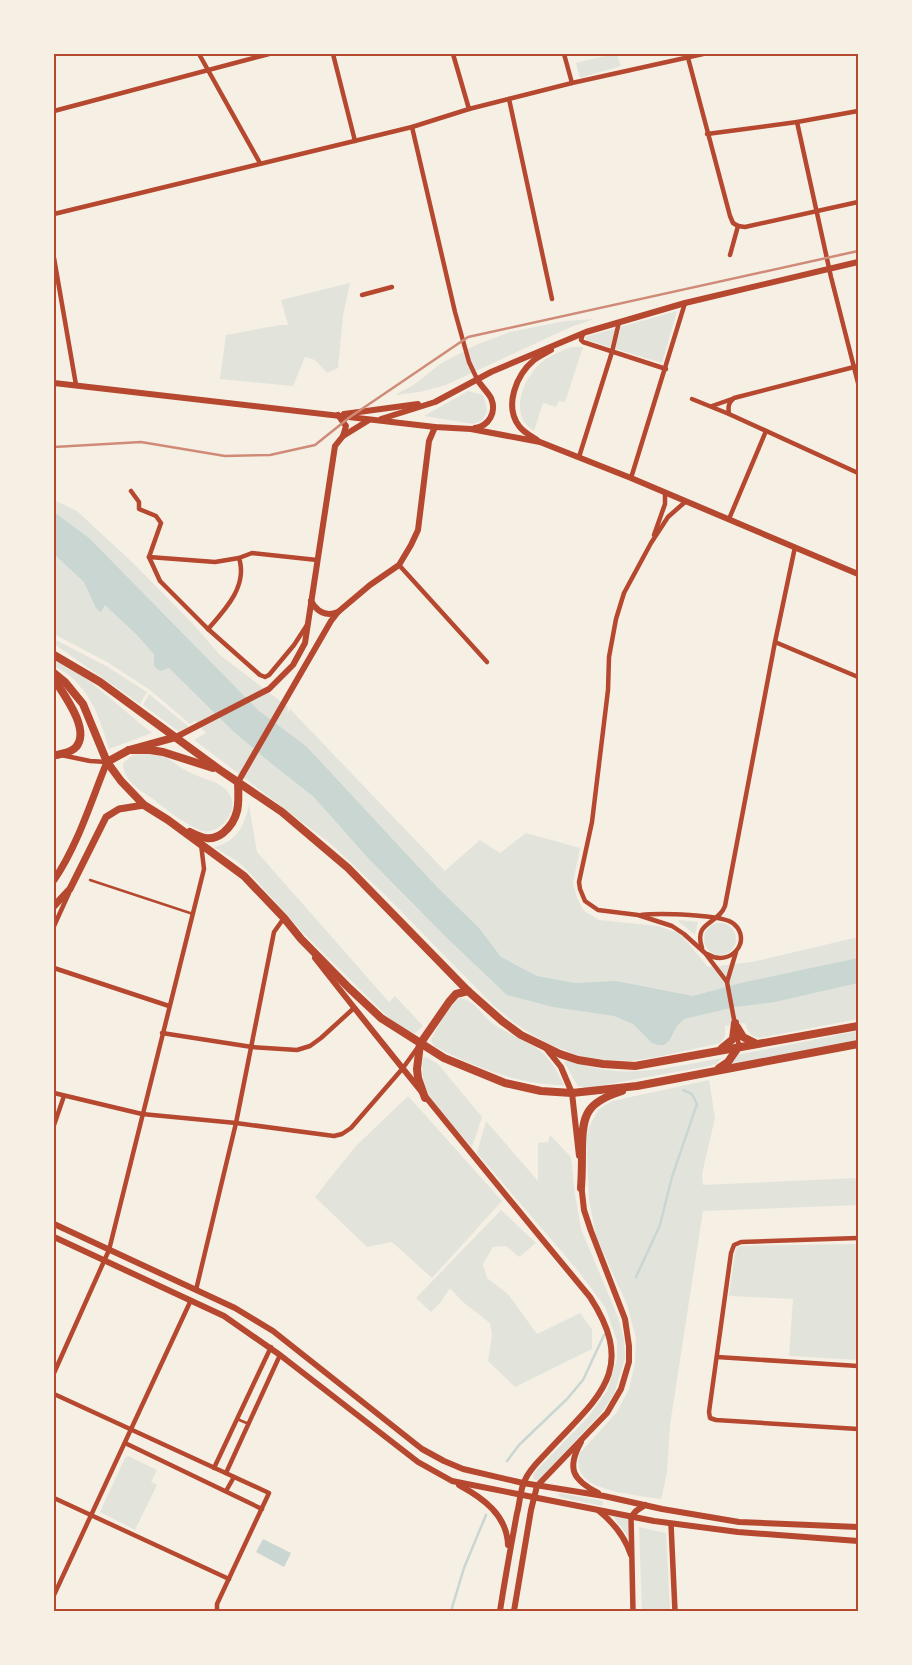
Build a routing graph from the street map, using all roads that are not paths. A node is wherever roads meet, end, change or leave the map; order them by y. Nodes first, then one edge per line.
1 (199, 54) edge
2 (269, 54) edge
3 (333, 54) edge
4 (453, 54) edge
5 (564, 54) edge
6 (704, 54) edge
7 (688, 56) edge
8 (208, 69) junction
9 (572, 83) junction
10 (509, 99) junction
11 (469, 109) junction
12 (54, 111) edge
13 (858, 112) edge
14 (797, 122) junction
15 (412, 127) junction
16 (707, 134) junction
17 (355, 141) junction
18 (260, 163) junction
19 (858, 202) edge
20 (817, 211) junction
21 (54, 214) edge
22 (738, 226) junction
23 (730, 255) dead end
24 (54, 258) edge
25 (858, 262) edge
26 (830, 268) junction
27 (392, 287) dead end
28 (362, 295) dead end
29 (552, 299) dead end
30 (685, 303) junction
31 (619, 321) junction
32 (586, 332) junction
33 (567, 339) junction
34 (612, 352) junction
35 (856, 367) edge
36 (666, 369) junction
37 (477, 379) junction
38 (54, 383) edge
39 (858, 383) edge
40 (76, 385) junction
41 (734, 398) junction
42 (692, 399) dead end
43 (435, 402) junction
44 (712, 406) junction
45 (729, 414) junction
46 (338, 415) junction
47 (369, 420) junction
48 (377, 420) junction
49 (435, 427) junction
50 (471, 429) junction
51 (766, 431) junction
52 (343, 436) junction
53 (540, 442) junction
54 (579, 457) junction
55 (858, 472) edge
56 (631, 478) junction
57 (131, 490) dead end
58 (665, 493) junction
59 (685, 502) junction
60 (729, 519) junction
61 (651, 543) junction
62 (795, 547) junction
63 (149, 557) junction
64 (239, 558) junction
65 (317, 560) junction
66 (399, 565) junction
67 (858, 574) edge
68 (311, 602) junction
69 (338, 612) junction
70 (307, 624) junction
71 (208, 629) junction
72 (775, 642) junction
73 (54, 655) edge
74 (487, 662) dead end
75 (54, 673) edge
76 (858, 677) edge
77 (54, 679) edge
78 (176, 737) junction
79 (129, 750) junction
80 (56, 754) edge
81 (107, 762) junction
82 (220, 770) junction
83 (238, 782) junction
84 (144, 805) junction
85 (168, 820) junction
86 (204, 847) junction
87 (54, 880) edge
88 (90, 880) dead end
89 (70, 889) junction
90 (54, 906) edge
91 (193, 914) junction
92 (638, 916) junction
93 (284, 918) junction
94 (716, 918) junction
95 (54, 926) edge
96 (301, 939) junction
97 (736, 951) junction
98 (705, 953) junction
99 (54, 968) edge
100 (727, 982) junction
101 (468, 990) junction
102 (169, 1006) junction
103 (354, 1008) junction
104 (735, 1024) junction
105 (858, 1026) edge
106 (162, 1034) junction
107 (757, 1043) junction
108 (420, 1044) junction
109 (858, 1044) edge
110 (544, 1046) junction
111 (739, 1046) junction
112 (252, 1047) junction
113 (717, 1051) junction
114 (403, 1068) junction
115 (713, 1072) junction
116 (638, 1086) junction
117 (54, 1092) edge
118 (572, 1093) junction
119 (64, 1096) junction
120 (425, 1098) junction
121 (142, 1114) junction
122 (236, 1123) junction
123 (54, 1125) edge
124 (581, 1188) junction
125 (54, 1224) edge
126 (54, 1237) edge
127 (858, 1238) edge
128 (109, 1250) junction
129 (105, 1260) junction
130 (196, 1290) junction
131 (191, 1300) junction
132 (270, 1347) junction
133 (280, 1355) junction
134 (717, 1357) junction
135 (858, 1366) edge
136 (54, 1373) edge
137 (54, 1394) edge
138 (237, 1419) junction
139 (249, 1424) junction
140 (858, 1429) edge
141 (131, 1430) junction
142 (587, 1433) junction
143 (125, 1443) junction
144 (214, 1468) junction
145 (226, 1473) junction
146 (234, 1477) junction
147 (452, 1481) junction
148 (523, 1483) junction
149 (537, 1486) junction
150 (226, 1492) junction
151 (521, 1495) junction
152 (604, 1496) junction
153 (54, 1498) edge
154 (534, 1498) junction
155 (645, 1505) junction
156 (262, 1508) junction
157 (662, 1508) junction
158 (598, 1510) junction
159 (90, 1515) junction
160 (632, 1516) junction
161 (671, 1524) junction
162 (858, 1528) edge
163 (858, 1541) edge
164 (631, 1555) junction
165 (508, 1557) junction
166 (229, 1580) junction
167 (54, 1595) edge
168 (217, 1611) edge
169 (500, 1611) edge
170 (514, 1611) edge
171 (633, 1611) edge
172 (675, 1611) edge

1 - 8 street
2 - 8 street
3 - 17 street
4 - 11 street
5 - 9 street
6 - 7 street
7 - 9 street
7 - 16 street
8 - 12 street
8 - 18 street
9 - 10 street
10 - 11 street
10 - 29 street
11 - 15 street
13 - 14 street
14 - 16 street
14 - 20 street
15 - 17 street
15 - 37 street
16 - 22 street
17 - 18 street
18 - 21 street
19 - 20 street
20 - 22 street
20 - 26 street
22 - 23 street
24 - 40 street
25 - 26 main road
26 - 30 main road
26 - 35 street
27 - 28 street
30 - 31 main road
30 - 36 street
31 - 32 main road
31 - 34 street
32 - 33 main road
32 - 34 street
33 - 37 main road
33 - 53 main road
34 - 36 street
34 - 54 street
35 - 39 street
35 - 41 street
36 - 56 street
37 - 43 main road
37 - 50 main road
38 - 40 main road
40 - 46 main road
41 - 44 street
41 - 45 street
42 - 44 street
43 - 46 main road
43 - 48 main road
44 - 45 street
45 - 51 street
46 - 47 main road
46 - 52 main road
47 - 48 main road
47 - 52 main road
48 - 49 main road
49 - 50 main road
49 - 66 main road
50 - 53 main road
51 - 55 street
51 - 60 street
52 - 65 main road
53 - 54 main road
54 - 56 main road
56 - 58 main road
57 - 63 street
58 - 59 main road
58 - 61 street
59 - 60 main road
59 - 61 street
60 - 62 main road
61 - 92 street
62 - 67 main road
62 - 72 street
63 - 64 street
63 - 71 street
64 - 65 street
64 - 71 street
65 - 68 main road
66 - 69 main road
66 - 74 street
68 - 69 main road
68 - 70 main road
69 - 83 main road
70 - 71 street
70 - 78 main road
72 - 76 street
72 - 94 street
73 - 78 highway
75 - 81 highway
77 - 80 highway
78 - 79 highway
78 - 82 highway
79 - 81 highway
79 - 82 highway
80 - 81 street
81 - 84 highway
81 - 87 main road
82 - 83 highway
83 - 85 highway
83 - 101 highway
84 - 85 highway
84 - 89 main road
85 - 86 highway
86 - 91 street
86 - 93 highway
88 - 91 lane
89 - 90 main road
89 - 95 street
91 - 102 street
92 - 94 street
92 - 98 street
93 - 96 highway
93 - 112 street
94 - 97 street
94 - 98 street
96 - 103 main road
96 - 108 highway
97 - 98 street
97 - 100 street
98 - 100 street
99 - 102 street
100 - 104 street
101 - 108 highway
101 - 110 highway
102 - 106 street
103 - 112 street
103 - 114 main road
104 - 107 highway
104 - 111 street
104 - 113 highway
105 - 107 highway
106 - 112 street
106 - 121 street
107 - 111 highway
108 - 114 street
108 - 118 highway
108 - 120 highway
109 - 115 highway
110 - 113 highway
110 - 118 main road
111 - 113 highway
111 - 115 highway
112 - 122 street
114 - 120 main road
114 - 122 street
115 - 116 highway
116 - 118 highway
116 - 124 highway
117 - 119 street
118 - 124 main road
119 - 121 street
119 - 123 street
120 - 148 main road
121 - 122 street
121 - 128 street
122 - 130 street
124 - 142 main road
125 - 128 main road
126 - 129 main road
127 - 134 street
128 - 129 street
128 - 130 main road
129 - 131 main road
129 - 136 street
130 - 148 main road
131 - 132 main road
131 - 141 street
132 - 133 main road
132 - 138 street
133 - 139 street
133 - 147 main road
134 - 135 street
134 - 140 street
137 - 141 street
138 - 139 lane
138 - 144 street
139 - 145 street
141 - 143 street
141 - 144 street
142 - 149 main road
142 - 152 main road
143 - 150 street
143 - 159 street
144 - 145 street
145 - 146 street
146 - 150 street
146 - 156 street
147 - 151 main road
147 - 165 main road
148 - 149 main road
148 - 151 main road
149 - 152 main road
149 - 154 main road
150 - 156 street
151 - 154 main road
151 - 165 main road
152 - 155 main road
153 - 159 street
154 - 158 main road
154 - 170 main road
155 - 157 main road
155 - 160 main road
156 - 166 street
157 - 161 main road
157 - 162 main road
158 - 160 main road
158 - 164 main road
159 - 166 street
159 - 167 street
160 - 161 main road
160 - 164 street
161 - 163 main road
161 - 172 street
164 - 171 street
165 - 169 main road
166 - 168 street

